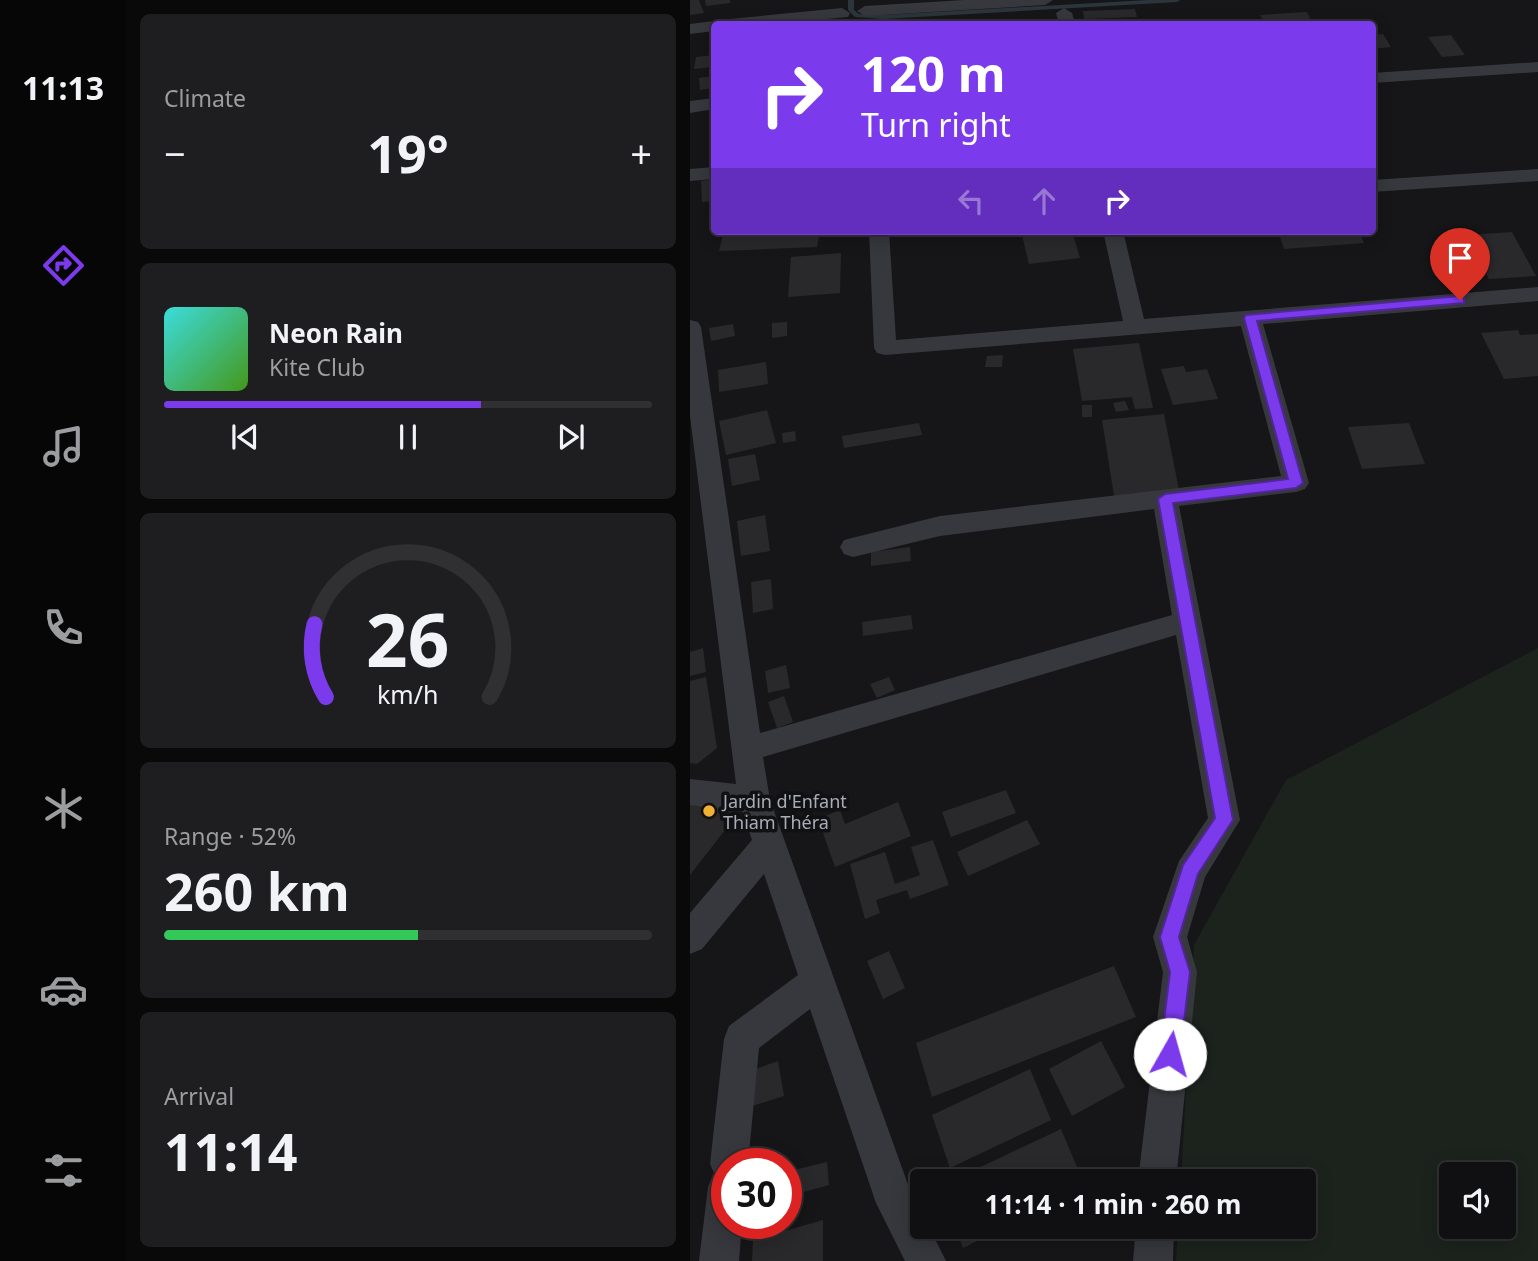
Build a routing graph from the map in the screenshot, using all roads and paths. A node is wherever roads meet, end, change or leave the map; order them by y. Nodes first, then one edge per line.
1 (1033, 0) edge
2 (1045, 0) edge
3 (865, 12) edge
4 (842, 13) dead end
5 (761, 21) edge
6 (711, 26) edge
7 (690, 29) edge
8 (1539, 67) edge
9 (1376, 78) edge
10 (711, 104) edge
11 (690, 107) edge
12 (711, 173) edge
13 (690, 175) edge
14 (1539, 175) edge
15 (1376, 186) edge
16 (879, 235) edge
17 (1114, 235) edge
18 (1539, 294) edge
19 (1250, 318) junction
20 (690, 327) edge
21 (1135, 327) junction
22 (694, 387) edge
23 (1165, 499) junction
24 (853, 547) dead end
25 (1188, 621) junction
26 (747, 749) junction
27 (690, 792) edge
28 (754, 800) junction
29 (769, 843) junction
30 (690, 938) edge
31 (817, 982) junction
32 (731, 1148) edge
33 (1158, 1169) edge
34 (721, 1239) edge
35 (1154, 1239) edge
36 (719, 1261) edge
37 (926, 1261) edge
38 (1153, 1261) edge

1 - 2 street
1 - 3 street
4 - 5 street
6 - 7 street
8 - 9 street
10 - 11 street
12 - 13 street
14 - 15 street
16 - 21 street
17 - 21 street
18 - 19 street
19 - 21 street
19 - 23 street
20 - 22 street
22 - 26 street
23 - 24 street
23 - 25 street
25 - 26 street
25 - 33 street
26 - 28 street
27 - 28 street
28 - 29 street
29 - 30 street
29 - 31 street
31 - 32 street
31 - 37 street
34 - 36 street
35 - 38 street

